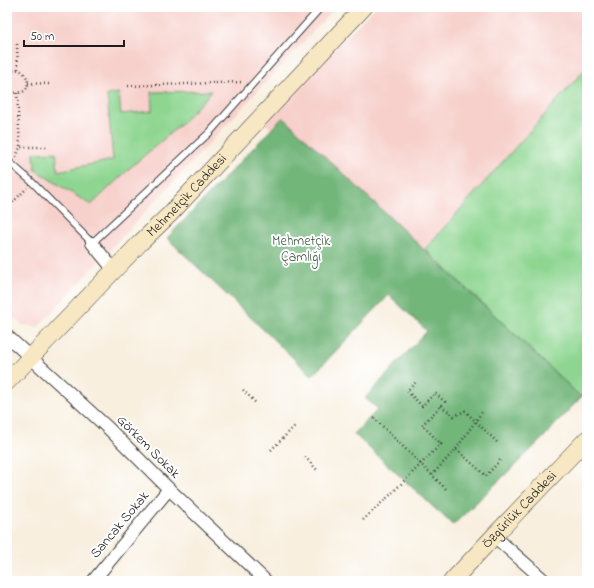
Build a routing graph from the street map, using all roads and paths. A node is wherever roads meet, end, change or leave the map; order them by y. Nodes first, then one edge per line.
1 (321, 7) edge
2 (364, 7) edge
3 (17, 44) dead end
4 (18, 70) junction
5 (7, 76) edge
6 (254, 82) junction
7 (28, 83) junction
8 (49, 84) dead end
9 (128, 86) dead end
10 (7, 87) edge
11 (17, 93) junction
12 (20, 147) junction
13 (49, 147) dead end
14 (7, 160) edge
15 (12, 164) junction
16 (32, 182) junction
17 (7, 208) edge
18 (92, 243) junction
19 (114, 270) junction
20 (7, 336) edge
21 (31, 358) junction
22 (7, 382) edge
23 (416, 382) dead end
24 (243, 390) dead end
25 (256, 403) dead end
26 (441, 406) junction
27 (482, 412) dead end
28 (374, 418) dead end
29 (296, 425) dead end
30 (587, 439) edge
31 (498, 443) dead end
32 (456, 449) junction
33 (271, 450) dead end
34 (305, 457) dead end
35 (502, 458) dead end
36 (421, 464) junction
37 (318, 470) dead end
38 (432, 475) junction
39 (169, 489) junction
40 (446, 489) dead end
41 (364, 520) dead end
42 (494, 536) junction
43 (93, 581) edge
44 (266, 581) edge
45 (452, 581) edge
46 (545, 581) edge

1 - 6 lane
2 - 19 street, Mehmetçik Caddesi
3 - 4 path
4 - 5 path
4 - 7 path
6 - 9 path
6 - 18 lane
7 - 8 path
7 - 11 path
10 - 11 path
11 - 12 path
12 - 13 path
12 - 15 path
14 - 15 lane
15 - 16 lane
16 - 17 path
16 - 18 lane
18 - 19 street
19 - 21 street, Mehmetçik Caddesi
20 - 21 street, Görkem Sokak
21 - 22 street, Mehmetçik Caddesi
21 - 39 street, Görkem Sokak
23 - 26 path
24 - 25 path
26 - 31 path
26 - 36 path
27 - 32 path
28 - 36 path
29 - 33 path
30 - 42 street, Özgürlük Caddesi
32 - 35 path
32 - 38 path
34 - 37 path
36 - 38 path
36 - 41 path
38 - 40 path
39 - 43 street, Sancak Sokak
39 - 44 street, Görkem Sokak
42 - 45 street, Özgürlük Caddesi
42 - 46 street

